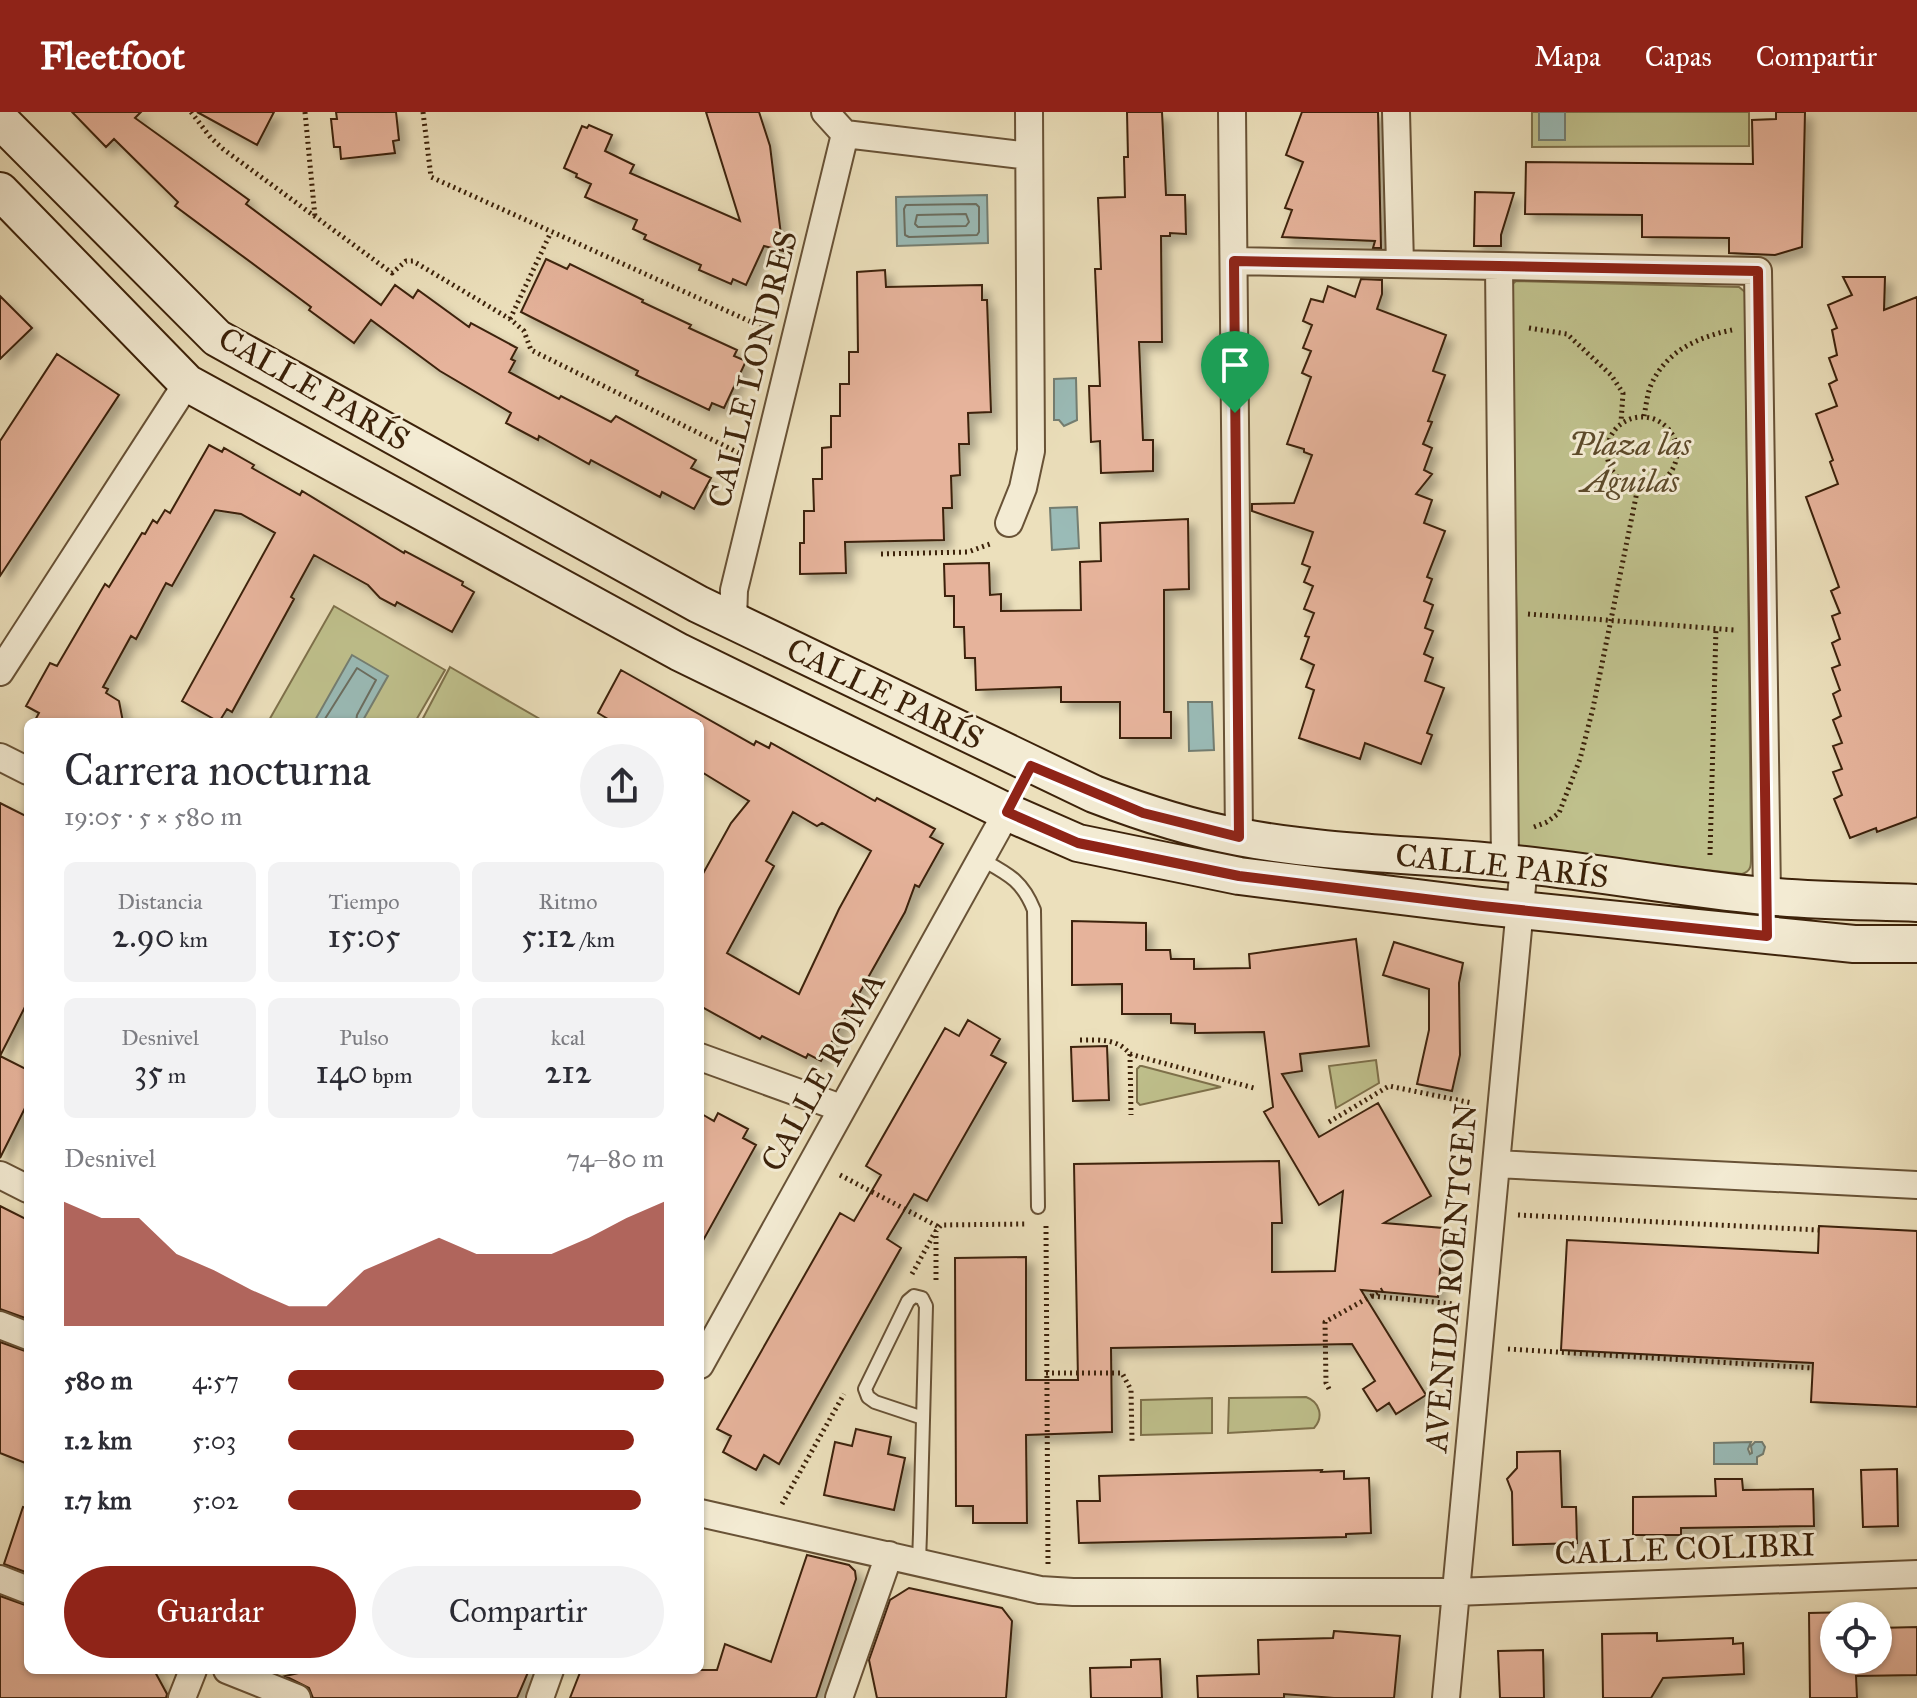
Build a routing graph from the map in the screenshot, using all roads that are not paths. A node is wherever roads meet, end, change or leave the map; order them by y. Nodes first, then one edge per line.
1 (825, 112) edge
2 (1029, 112) edge
3 (1232, 112) edge
4 (1396, 112) edge
5 (0, 120) edge
6 (845, 134) junction
7 (1029, 156) junction
8 (0, 191) edge
9 (1234, 261) junction
10 (1400, 264) junction
11 (1499, 266) junction
12 (217, 338) junction
13 (187, 383) junction
14 (1009, 523) road end
15 (730, 608) junction
16 (714, 668) junction
17 (0, 672) edge
18 (0, 757) edge
19 (1031, 766) junction
20 (24, 769) edge
21 (1007, 812) junction
22 (1239, 837) junction
23 (1518, 854) junction
24 (981, 859) junction
25 (1239, 876) junction
26 (1767, 896) junction
27 (1917, 903) edge
28 (1520, 910) junction
29 (1767, 936) junction
30 (1917, 944) edge
31 (704, 1058) edge
32 (841, 1108) junction
33 (1496, 1164) junction
34 (0, 1175) edge
35 (1917, 1185) edge
36 (24, 1187) edge
37 (1038, 1207) road end
38 (0, 1325) edge
39 (24, 1334) edge
40 (704, 1358) edge
41 (923, 1418) junction
42 (704, 1514) edge
43 (889, 1555) junction
44 (919, 1561) junction
45 (1917, 1574) edge
46 (0, 1579) edge
47 (24, 1588) edge
48 (1455, 1592) junction
49 (191, 1674) edge
50 (237, 1674) edge
51 (549, 1674) edge
52 (182, 1698) edge
53 (297, 1698) edge
54 (540, 1698) edge
55 (839, 1698) edge
56 (1446, 1698) edge

1 - 6 street
2 - 7 street
3 - 9 street
4 - 10 street
5 - 12 main road, CALLE PARÍS
6 - 7 street
6 - 15 street, CALLE LONDRES
7 - 14 street
8 - 13 main road, CALLE PARÍS
9 - 10 street
9 - 22 street
10 - 11 street
11 - 23 street
11 - 26 street
12 - 13 main road
12 - 15 main road, CALLE PARÍS
13 - 16 main road, CALLE PARÍS
13 - 17 street
15 - 16 main road
15 - 19 main road, CALLE PARÍS
16 - 21 main road, CALLE PARÍS
18 - 20 street
19 - 21 main road
19 - 22 main road, CALLE PARÍS
21 - 24 street, CALLE ROMA
21 - 25 main road, CALLE PARÍS
22 - 23 main road, CALLE PARÍS
22 - 25 main road
23 - 26 main road, CALLE PARÍS
23 - 28 street, AVENIDA ROENTGEN
24 - 32 street, CALLE ROMA
24 - 37 lane
25 - 28 main road, CALLE PARÍS
26 - 27 main road, CALLE PARÍS
26 - 29 main road
28 - 29 main road, CALLE PARÍS
28 - 33 street, AVENIDA ROENTGEN
29 - 30 main road, CALLE PARÍS
31 - 32 street
32 - 40 street, CALLE ROMA
33 - 35 street
33 - 48 street, AVENIDA ROENTGEN
34 - 36 street
38 - 39 street
41 - 41 lane
41 - 44 lane
42 - 43 street, CALLE COLIBRI
43 - 44 street, CALLE COLIBRI
43 - 55 street
44 - 48 street, CALLE COLIBRI
45 - 48 street, CALLE COLIBRI
46 - 47 street
48 - 56 street, AVENIDA ROENTGEN
49 - 52 street
50 - 53 street
51 - 54 street

